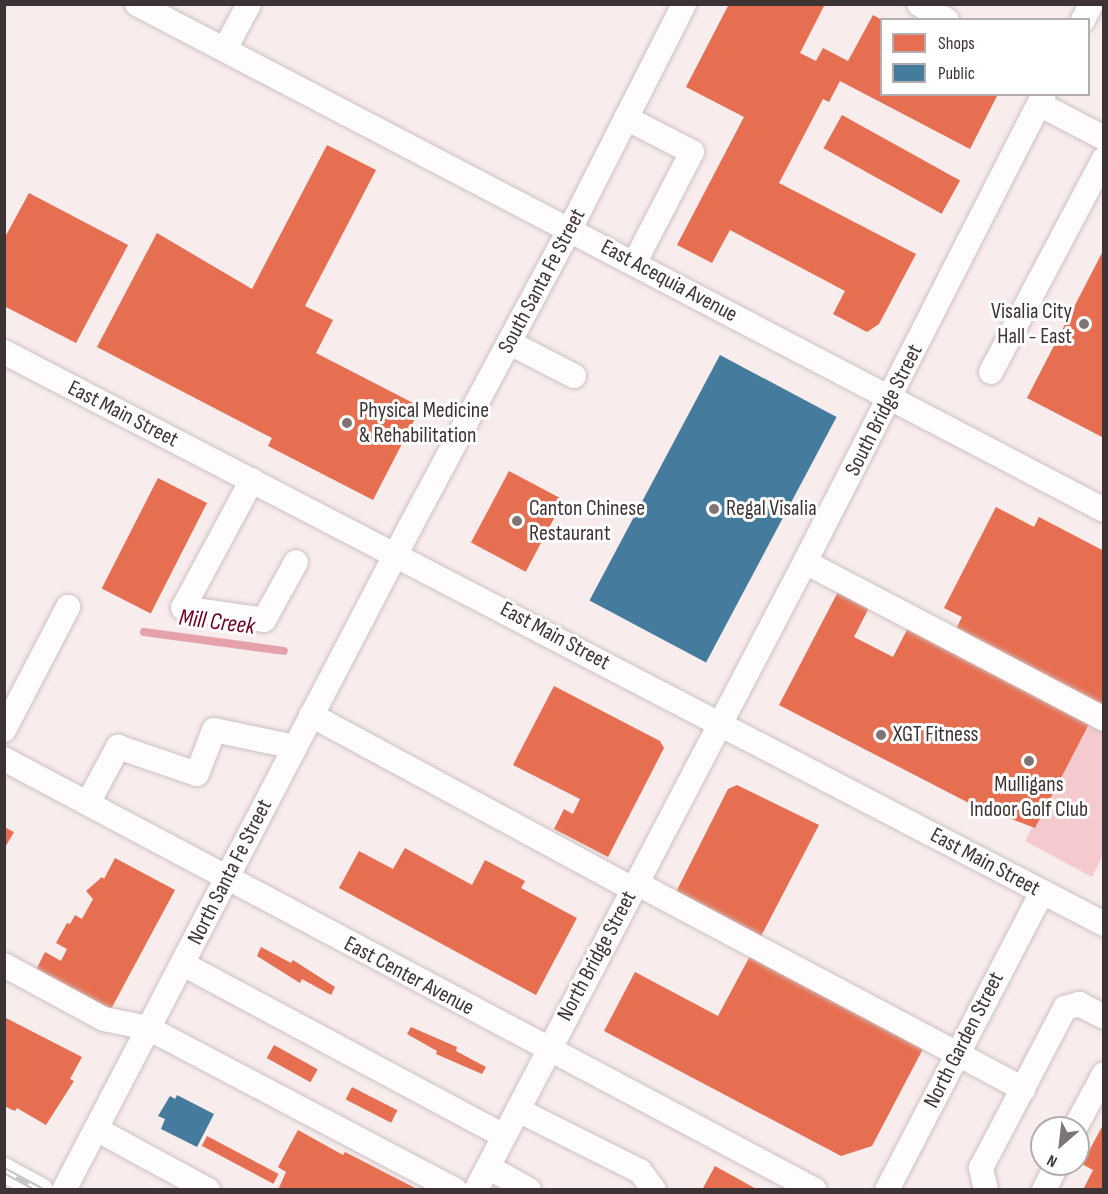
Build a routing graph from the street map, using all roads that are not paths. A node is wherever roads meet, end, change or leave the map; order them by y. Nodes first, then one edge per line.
1 (137, 4) edge
2 (249, 4) edge
3 (919, 4) edge
4 (1091, 4) edge
5 (681, 6) edge
6 (944, 18) edge
7 (1084, 18) edge
8 (225, 49) junction
9 (1042, 99) edge
10 (626, 118) junction
11 (1104, 138) edge
12 (1104, 159) edge
13 (570, 229) junction
14 (635, 262) junction
15 (510, 343) junction
16 (4, 352) edge
17 (991, 372) dead end
18 (574, 376) dead end
19 (889, 399) junction
20 (252, 480) junction
21 (1104, 510) edge
22 (395, 555) junction
23 (296, 562) dead end
24 (806, 562) junction
25 (68, 607) dead end
26 (311, 715) junction
27 (1104, 719) edge
28 (719, 723) junction
29 (4, 730) edge
30 (295, 747) junction
31 (4, 759) edge
32 (88, 803) junction
33 (227, 878) junction
34 (634, 886) junction
35 (1042, 892) junction
36 (1104, 924) edge
37 (183, 964) junction
38 (4, 965) edge
39 (1104, 1017) edge
40 (148, 1028) junction
41 (548, 1050) junction
42 (957, 1053) junction
43 (1104, 1074) edge
44 (1024, 1089) junction
45 (518, 1110) junction
46 (1081, 1116) edge
47 (96, 1129) junction
48 (504, 1136) junction
49 (488, 1167) junction
50 (4, 1170) edge
51 (1051, 1176) edge
52 (41, 1190) edge
53 (64, 1190) edge
54 (208, 1190) edge
55 (455, 1190) edge
56 (476, 1190) edge
57 (529, 1190) edge
58 (654, 1190) edge
59 (815, 1190) edge
60 (887, 1190) edge
61 (986, 1190) edge
62 (1044, 1190) edge

1 - 8 street, East Acequia Avenue
2 - 8 street
3 - 6 street
4 - 7 street
5 - 10 street, South Santa Fe Street
8 - 13 street, East Acequia Avenue
9 - 11 street
9 - 19 street, South Bridge Street
10 - 13 street, South Santa Fe Street
10 - 14 street
12 - 17 street
13 - 14 street, East Acequia Avenue
13 - 15 street, South Santa Fe Street
14 - 19 street, East Acequia Avenue
15 - 18 street
15 - 22 street, South Santa Fe Street
16 - 20 street, East Main Street
19 - 21 street, East Acequia Avenue
19 - 24 street, South Bridge Street
20 - 22 street, East Main Street
20 - 23 street
22 - 26 street, North Santa Fe Street
22 - 28 street, East Main Street
24 - 27 street
24 - 28 street, South Bridge Street
25 - 29 street
26 - 30 street, North Santa Fe Street
26 - 34 street
28 - 34 street, North Bridge Street
28 - 35 street, East Main Street
30 - 32 street
30 - 33 street, North Santa Fe Street
31 - 32 street, East Center Avenue
32 - 33 street, East Center Avenue
33 - 37 street, North Santa Fe Street
33 - 41 street, East Center Avenue
34 - 41 street, North Bridge Street
34 - 42 street
35 - 36 street, East Main Street
35 - 42 street, North Garden Street
37 - 40 street, North Santa Fe Street
37 - 48 street
38 - 40 street
39 - 44 street
40 - 47 street, North Santa Fe Street
40 - 55 street
41 - 45 street, North Bridge Street
41 - 59 street, East Center Avenue
42 - 44 street
42 - 60 street, North Garden Street
43 - 46 street
44 - 61 street
45 - 48 street, North Bridge Street
45 - 58 street
47 - 53 street, North Santa Fe Street
47 - 54 street
48 - 49 street, North Bridge Street
49 - 56 street, North Bridge Street
49 - 57 street
50 - 52 street
51 - 62 street

